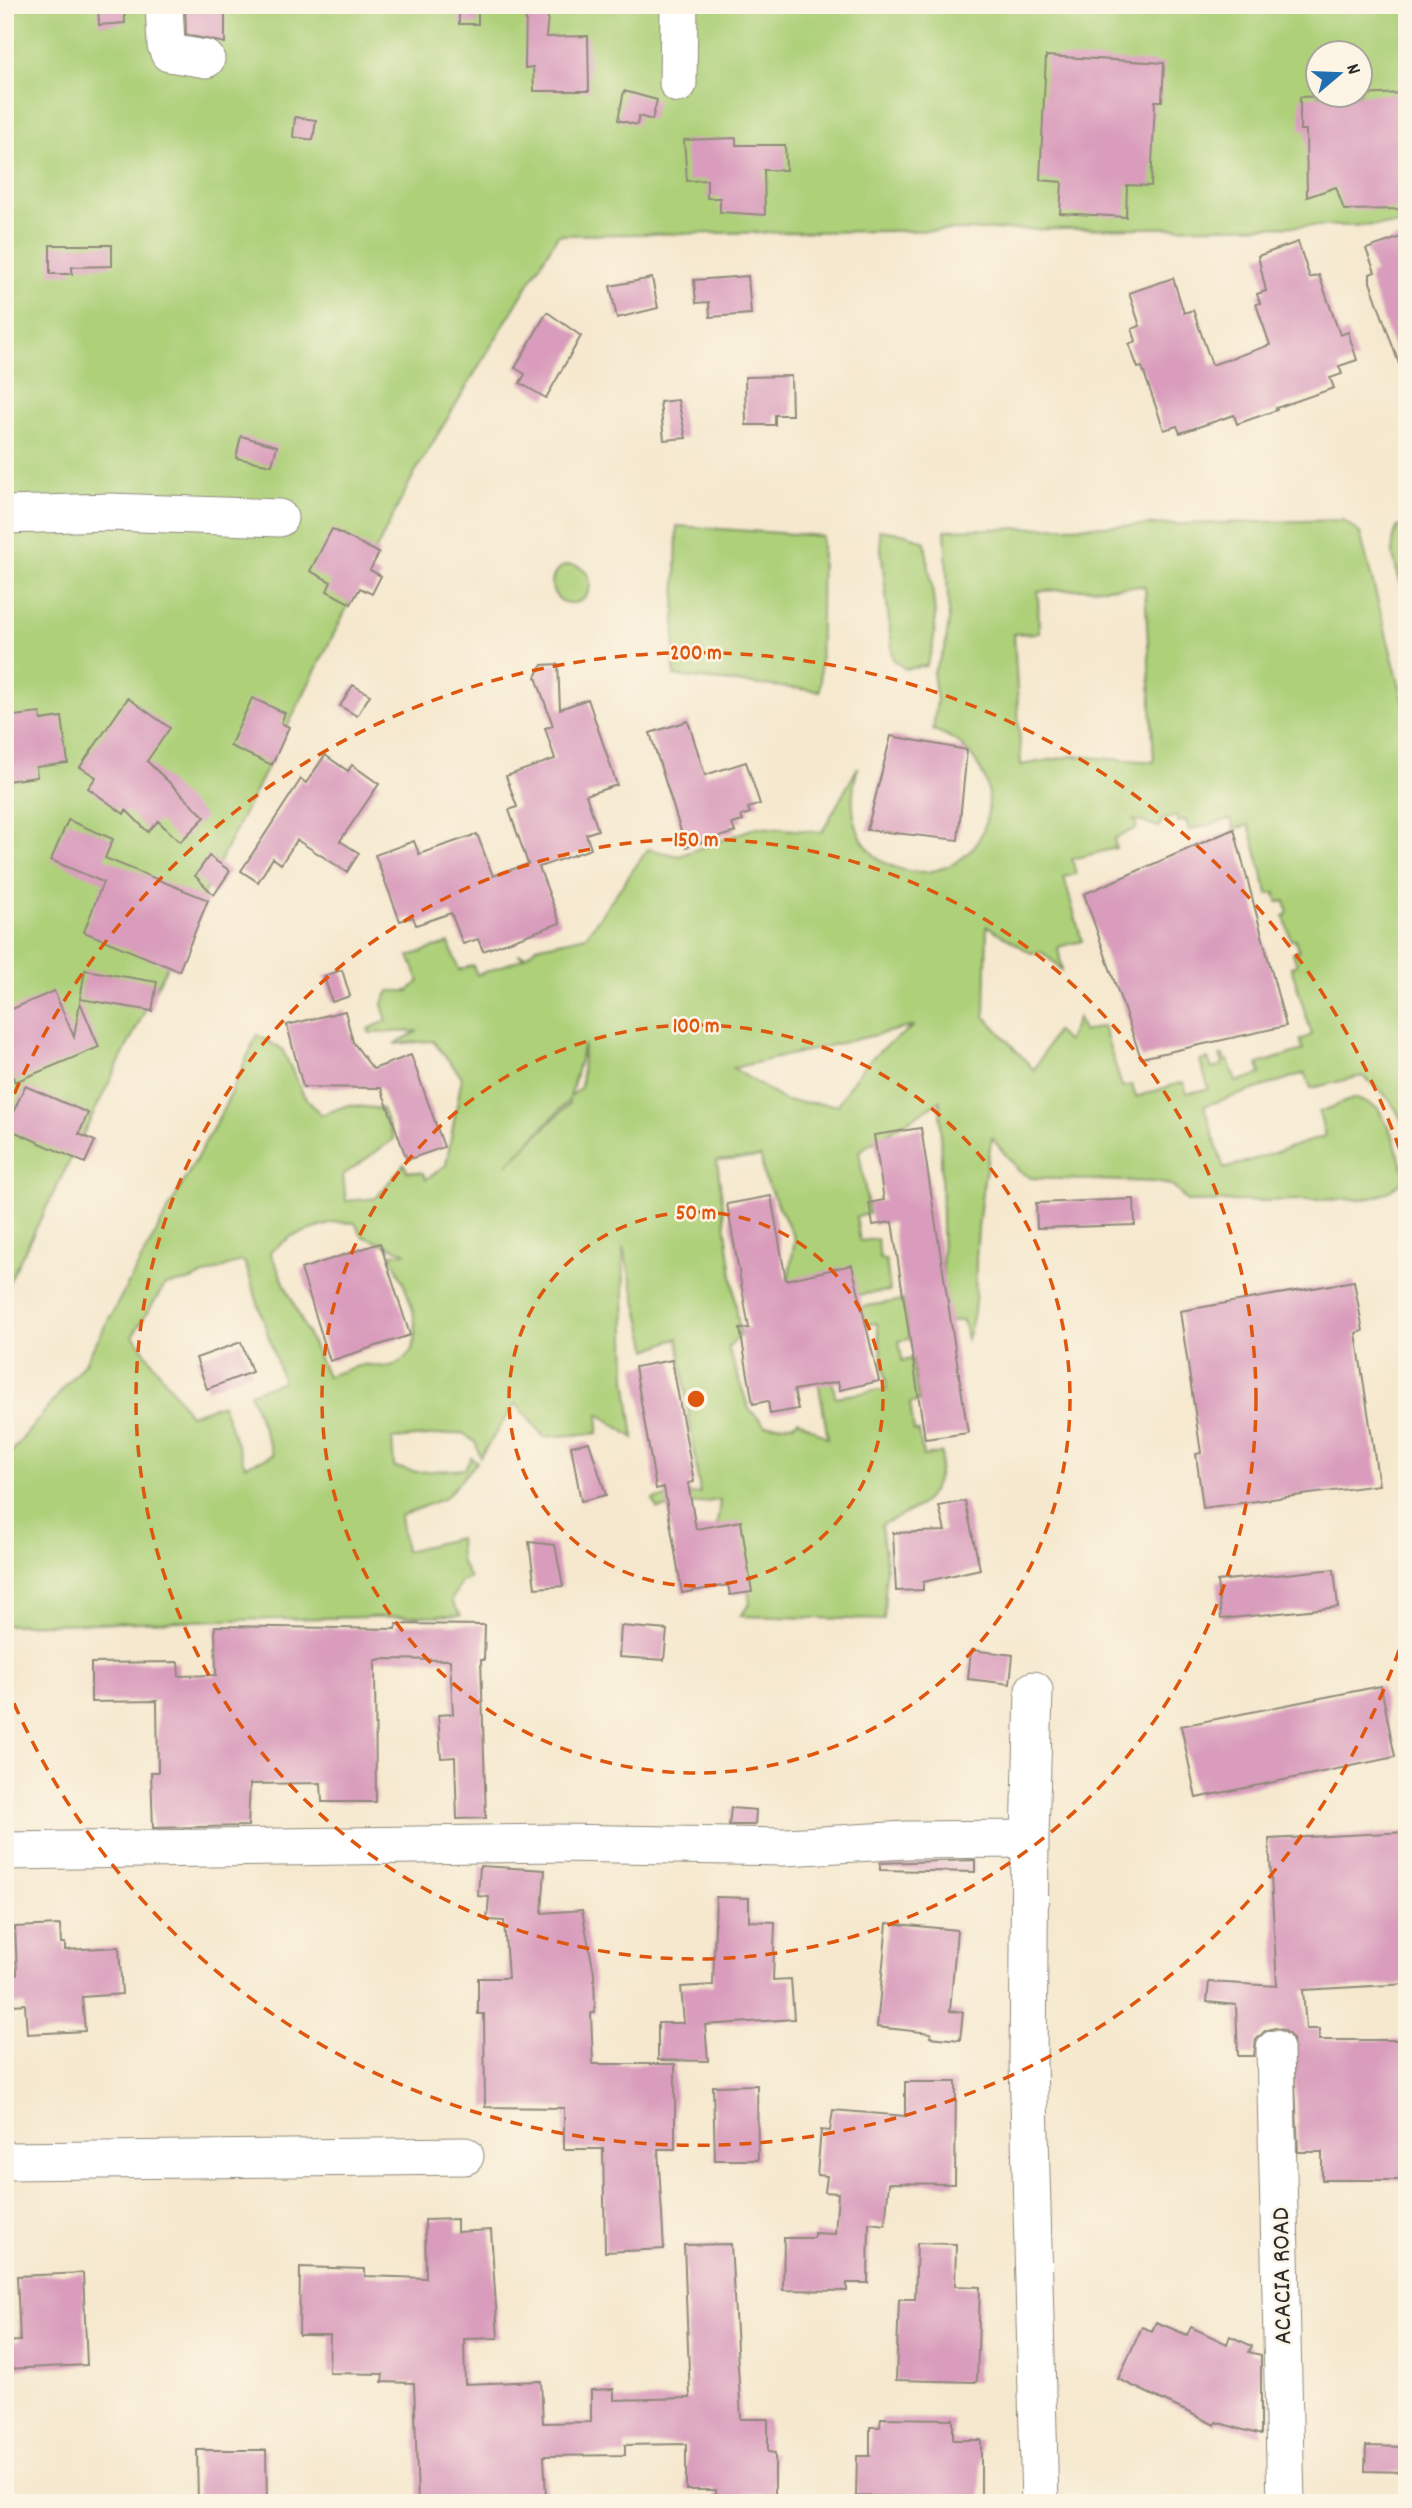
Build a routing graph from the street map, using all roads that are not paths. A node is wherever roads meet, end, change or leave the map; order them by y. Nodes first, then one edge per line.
1 (164, 5) edge
2 (679, 5) edge
3 (206, 59) dead end
4 (678, 84) dead end
5 (5, 514) edge
6 (279, 518) dead end
7 (1034, 1690) dead end
8 (1030, 1839) junction
9 (5, 1851) edge
10 (1275, 2049) dead end
11 (465, 2155) dead end
12 (5, 2161) edge
13 (1040, 2503) edge
14 (1286, 2503) edge

1 - 3 street
2 - 4 street
5 - 6 street
7 - 8 street
8 - 9 street
8 - 13 street
10 - 14 street, ACACIA ROAD
11 - 12 street

